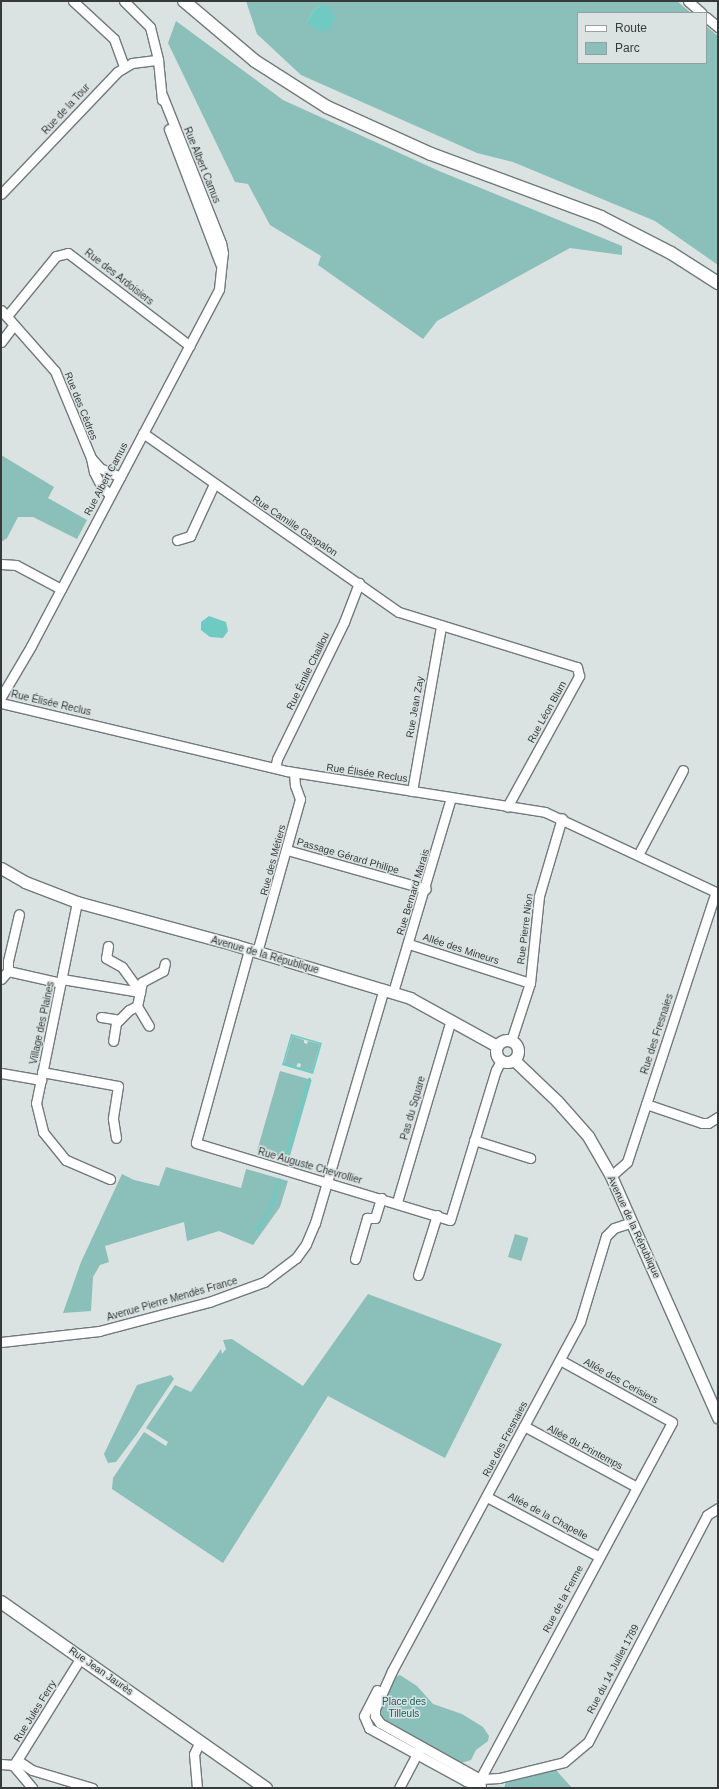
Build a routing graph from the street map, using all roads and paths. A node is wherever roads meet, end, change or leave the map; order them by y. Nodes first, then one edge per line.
1 (73, 1) edge
2 (120, 1) edge
3 (184, 1) edge
4 (688, 1) edge
5 (128, 4) edge
6 (701, 12) edge
7 (707, 18) edge
8 (718, 27) edge
9 (158, 60) junction
10 (124, 66) junction
11 (1, 194) edge
12 (718, 283) edge
13 (4, 313) edge
14 (14, 325) junction
15 (1, 342) edge
16 (190, 346) junction
17 (143, 433) junction
18 (91, 458) junction
19 (120, 477) junction
20 (214, 484) junction
21 (110, 495) junction
22 (177, 540) dead end
23 (1, 564) edge
24 (359, 583) junction
25 (61, 589) junction
26 (441, 626) junction
27 (1, 697) edge
28 (1, 703) edge
29 (275, 768) junction
30 (683, 770) dead end
31 (294, 772) junction
32 (412, 791) junction
33 (451, 798) junction
34 (507, 807) junction
35 (562, 818) junction
36 (287, 850) junction
37 (638, 855) junction
38 (1, 860) edge
39 (1, 868) edge
40 (25, 882) junction
41 (426, 889) junction
42 (717, 893) edge
43 (77, 902) junction
44 (19, 914) dead end
45 (409, 944) junction
46 (108, 946) dead end
47 (253, 951) junction
48 (165, 963) dead end
49 (8, 971) junction
50 (1, 979) edge
51 (62, 981) junction
52 (530, 983) junction
53 (389, 991) junction
54 (140, 992) junction
55 (138, 1006) junction
56 (101, 1017) dead end
57 (119, 1020) junction
58 (451, 1020) junction
59 (149, 1026) dead end
60 (113, 1041) dead end
61 (511, 1041) junction
62 (497, 1046) junction
63 (514, 1060) junction
64 (501, 1061) junction
65 (1, 1073) edge
66 (42, 1076) junction
67 (646, 1104) junction
68 (718, 1117) edge
69 (116, 1138) dead end
70 (474, 1140) junction
71 (530, 1158) dead end
72 (611, 1176) junction
73 (110, 1179) dead end
74 (327, 1184) junction
75 (381, 1198) junction
76 (397, 1202) junction
77 (437, 1215) junction
78 (632, 1222) junction
79 (355, 1260) dead end
80 (418, 1275) dead end
81 (1, 1342) edge
82 (560, 1360) junction
83 (718, 1416) edge
84 (672, 1422) joint
85 (524, 1426) junction
86 (635, 1486) junction
87 (487, 1497) junction
88 (718, 1508) edge
89 (598, 1556) junction
90 (1, 1602) edge
91 (81, 1657) junction
92 (392, 1670) junction
93 (200, 1741) junction
94 (421, 1746) junction
95 (416, 1755) junction
96 (15, 1763) junction
97 (1, 1764) edge
98 (480, 1784) edge
99 (32, 1788) edge
100 (92, 1788) edge
101 (197, 1788) edge
102 (266, 1788) edge
103 (398, 1788) edge

1 - 10 street
2 - 5 street, Rue Albert Camus
3 - 12 main road
4 - 6 street
5 - 9 street, Rue Albert Camus
7 - 8 street
9 - 10 street
9 - 16 street, Rue Albert Camus
10 - 11 street, Rue de la Tour
13 - 14 street, Rue des Cèdres
13 - 16 street, Rue des Ardoisiers
14 - 15 street
14 - 18 street, Rue des Cèdres
16 - 17 street, Rue Albert Camus
17 - 19 street, Rue Albert Camus
17 - 20 street, Rue Camille Gaspalon
18 - 19 street, Rue des Cèdres
18 - 21 street, Rue des Cèdres
19 - 21 street, Rue Albert Camus
20 - 22 street
20 - 24 street, Rue Camille Gaspalon
21 - 25 street, Rue Albert Camus
23 - 25 street
24 - 26 street, Rue Camille Gaspalon
24 - 29 street, Rue Émile Chaillou
25 - 27 street, Rue Albert Camus
26 - 32 street, Rue Jean Zay
26 - 34 street, Rue Léon Blum
28 - 29 street, Rue Élisée Reclus
29 - 31 street, Rue Élisée Reclus
30 - 37 street
31 - 32 street, Rue Élisée Reclus
31 - 36 street, Rue des Métiers
32 - 33 street, Rue Élisée Reclus
33 - 34 street, Rue Élisée Reclus
33 - 41 street, Rue Bernard Marais
34 - 35 street, Rue Élisée Reclus
35 - 37 street, Rue Élisée Reclus
35 - 52 street, Rue Pierre Nion
36 - 41 street, Passage Gérard Philipe
36 - 47 street, Rue des Métiers
37 - 42 street, Rue Élisée Reclus
38 - 40 street, Avenue de la République
39 - 40 street, Avenue de la République
40 - 43 street, Avenue de la République
41 - 45 street, Rue Bernard Marais
42 - 67 street, Rue des Fresnaies
43 - 47 street, Avenue de la République
43 - 51 street, Village des Plaines
44 - 49 street
45 - 52 street, Allée des Mineurs
45 - 53 street, Rue Bernard Marais
46 - 54 street
47 - 53 street, Avenue de la République
47 - 74 street, Rue Auguste Chevrollier
48 - 54 street
49 - 50 street
49 - 51 street
51 - 54 street, Village des Plaines
51 - 66 street, Village des Plaines
52 - 61 street, Rue Pierre Nion
53 - 58 street, Avenue de la République
53 - 74 street, Avenue Pierre Mendès France
54 - 55 street
55 - 57 street
55 - 59 street
56 - 57 street
57 - 60 street
58 - 62 street, Avenue de la République
58 - 76 street, Pas du Square
61 - 62 street
61 - 63 street
62 - 64 street
63 - 64 street
63 - 72 street, Avenue de la République
64 - 70 street, Rue Auguste Chevrollier
65 - 66 street
66 - 69 street, Village des Plaines
66 - 73 street, Village des Plaines
67 - 68 street
67 - 72 street, Rue des Fresnaies
70 - 71 street
70 - 77 street, Rue Auguste Chevrollier
72 - 78 street, Avenue de la République
74 - 75 street, Rue Auguste Chevrollier
74 - 81 street, Avenue Pierre Mendès France
75 - 76 street, Rue Auguste Chevrollier
75 - 79 street
76 - 77 street, Rue Auguste Chevrollier
77 - 80 street
78 - 82 street, Rue des Fresnaies
78 - 83 street, Avenue de la République
82 - 84 street, Allée des Cerisiers
82 - 85 street, Rue des Fresnaies
84 - 86 street, Rue de la Ferme
85 - 86 street, Allée du Printemps
85 - 87 street, Rue des Fresnaies
86 - 89 street, Rue de la Ferme
87 - 89 street, Allée de la Chapelle
87 - 92 street, Rue des Fresnaies
88 - 98 street, Rue du 14 Juillet 1789
89 - 98 street, Rue de la Ferme
90 - 91 main road, Rue Jean Jaurès
91 - 93 main road, Rue Jean Jaurès
91 - 96 street, Rue Jules Ferry
92 - 94 street
92 - 95 street
93 - 101 street
93 - 102 main road, Rue Jean Jaurès
94 - 95 street
94 - 98 street
95 - 98 street
95 - 103 street
96 - 97 street
96 - 99 street
96 - 100 street

